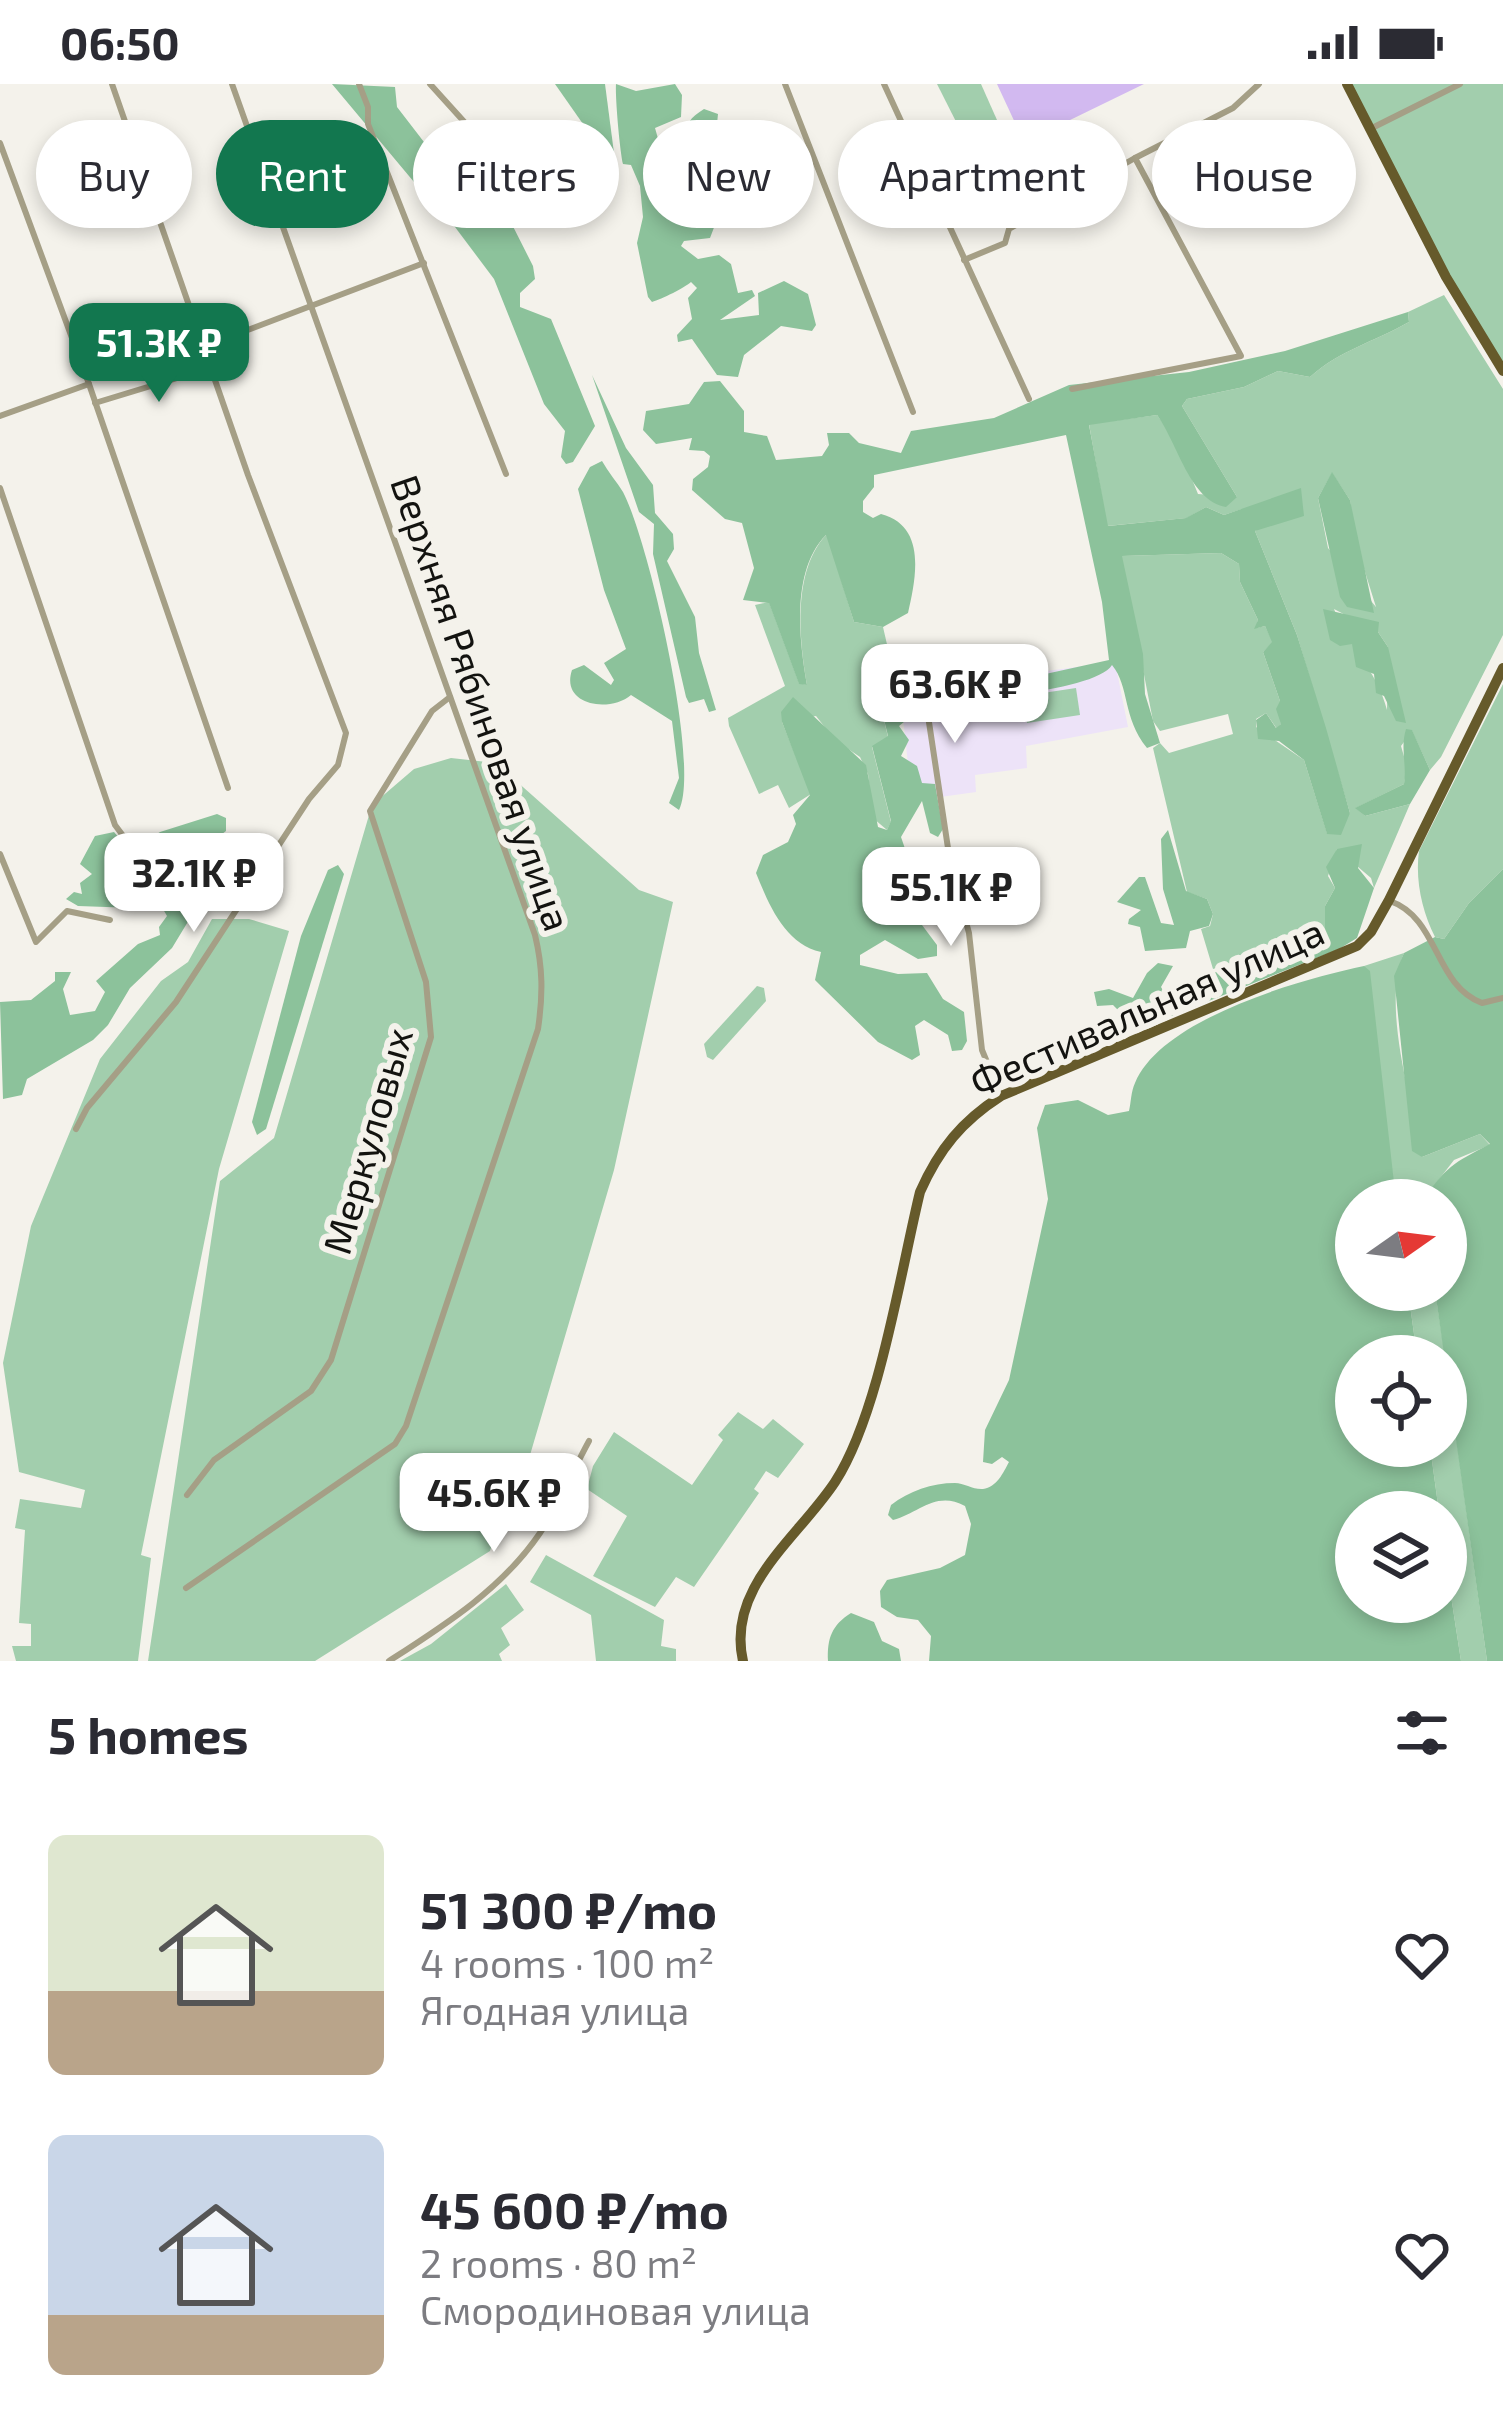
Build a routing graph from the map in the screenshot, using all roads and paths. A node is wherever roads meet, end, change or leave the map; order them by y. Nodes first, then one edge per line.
1 (112, 84) edge
2 (232, 84) edge
3 (359, 84) edge
4 (430, 84) edge
5 (785, 84) edge
6 (884, 84) edge
7 (1259, 84) edge
8 (1347, 84) edge
9 (1460, 84) edge
10 (463, 120) edge
11 (1370, 129) junction
12 (0, 143) edge
13 (1135, 158) junction
14 (964, 260) junction
15 (424, 263) junction
16 (312, 308) junction
17 (203, 347) junction
18 (210, 368) junction
19 (1503, 371) edge
20 (89, 384) junction
21 (1072, 389) dead end
22 (1029, 399) dead end
23 (95, 403) junction
24 (913, 412) dead end
25 (0, 416) edge
26 (506, 474) dead end
27 (0, 488) edge
28 (1503, 668) edge
29 (450, 697) junction
30 (928, 709) dead end
31 (228, 788) dead end
32 (133, 849) dead end
33 (0, 854) edge
34 (1388, 900) junction
35 (110, 920) dead end
36 (1503, 998) edge
37 (1001, 1096) junction
38 (76, 1129) dead end
39 (589, 1441) dead end
40 (188, 1495) dead end
41 (186, 1588) dead end
42 (389, 1661) edge
43 (743, 1661) edge

1 - 17 street
2 - 16 street, Верхняя Рябиновая улица
3 - 15 street
4 - 10 street
5 - 24 street
6 - 14 street
7 - 13 street
8 - 11 main road
9 - 11 street
11 - 19 main road
12 - 20 street
13 - 14 street
13 - 21 street
14 - 22 street
15 - 16 street
15 - 26 street
16 - 17 street
16 - 29 street, Верхняя Рябиновая улица
17 - 18 street
18 - 23 street
18 - 38 street
20 - 23 street
20 - 25 street
23 - 31 street
27 - 32 street
28 - 34 main road, Фестивальная улица
29 - 40 street, Меркуловых
29 - 41 street, Верхняя Рябиновая улица
30 - 37 street
33 - 35 street
34 - 36 street
34 - 37 main road, Фестивальная улица
37 - 43 main road, Фестивальная улица
39 - 42 street

